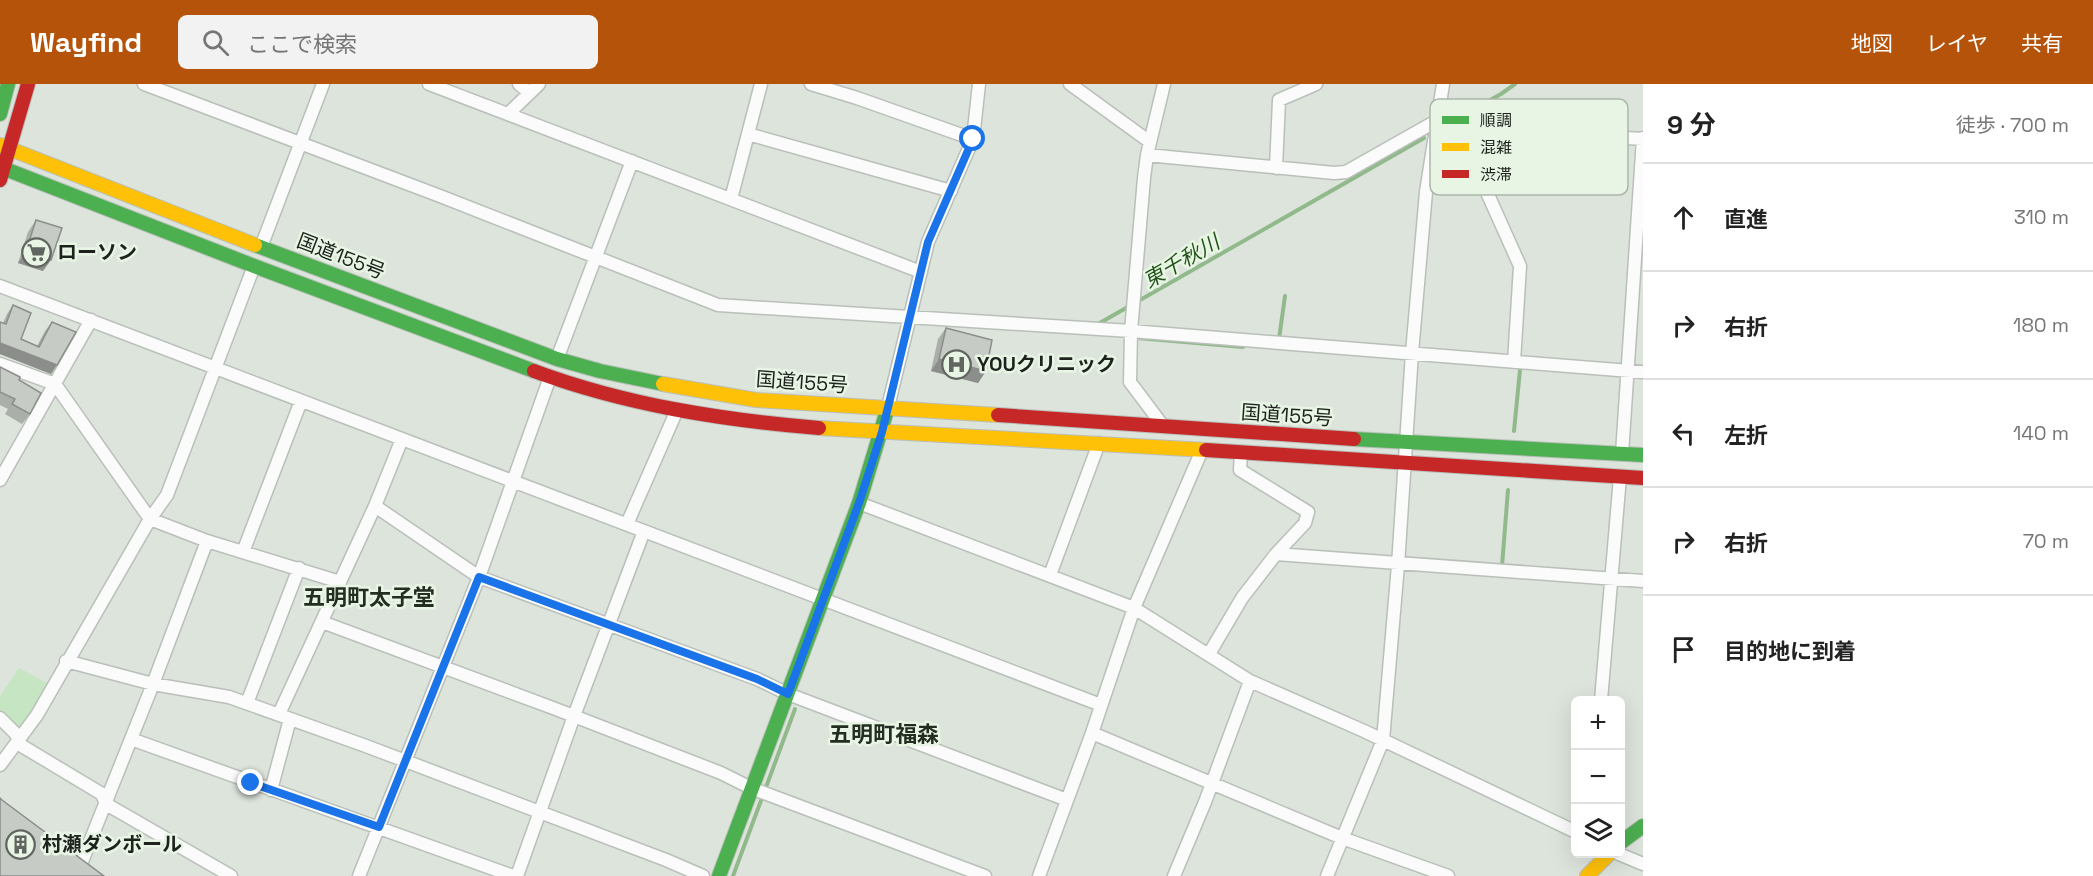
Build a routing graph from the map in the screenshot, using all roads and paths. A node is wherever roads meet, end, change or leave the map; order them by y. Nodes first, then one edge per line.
1 (8, 84) edge
2 (28, 84) edge
3 (144, 84) edge
4 (323, 84) edge
5 (429, 84) edge
6 (519, 84) edge
7 (761, 84) edge
8 (811, 84) edge
9 (979, 84) edge
10 (1070, 84) edge
11 (1164, 84) edge
12 (1316, 84) edge
13 (1443, 84) edge
14 (535, 88) edge
15 (1441, 99) edge
16 (0, 114) edge
17 (508, 114) junction
18 (1430, 129) edge
19 (748, 134) junction
20 (1628, 137) edge
21 (1643, 138) edge
22 (973, 139) junction
23 (1150, 142) junction
24 (300, 143) junction
25 (5, 147) edge
26 (1147, 155) junction
27 (632, 161) junction
28 (1276, 168) junction
29 (1430, 168) edge
30 (1, 172) edge
31 (951, 191) junction
32 (1488, 195) edge
33 (731, 199) junction
34 (261, 247) junction
35 (595, 256) junction
36 (254, 266) junction
37 (921, 272) junction
38 (0, 286) edge
39 (911, 317) junction
40 (91, 320) junction
41 (1131, 331) junction
42 (1412, 353) junction
43 (557, 359) junction
44 (1514, 362) junction
45 (0, 364) edge
46 (215, 368) junction
47 (1626, 371) junction
48 (1643, 372) edge
49 (550, 377) junction
50 (55, 384) junction
51 (300, 401) junction
52 (888, 407) junction
53 (677, 410) junction
54 (1163, 426) junction
55 (882, 432) junction
56 (402, 439) junction
57 (1405, 442) junction
58 (1098, 443) junction
59 (1202, 450) junction
60 (1241, 452) junction
61 (1622, 454) junction
62 (1643, 455) edge
63 (1403, 462) junction
64 (1620, 477) junction
65 (1643, 478) edge
66 (0, 480) edge
67 (514, 482) junction
68 (859, 503) junction
69 (375, 506) junction
70 (150, 519) junction
71 (627, 524) junction
72 (644, 531) junction
73 (207, 541) junction
74 (243, 552) junction
75 (1275, 554) junction
76 (1398, 564) junction
77 (299, 568) junction
78 (1050, 575) junction
79 (479, 577) junction
80 (1612, 579) junction
81 (1643, 581) edge
82 (340, 582) junction
83 (824, 600) junction
84 (1134, 608) junction
85 (322, 622) junction
86 (609, 625) junction
87 (1209, 654) junction
88 (66, 661) junction
89 (442, 668) junction
90 (1250, 681) junction
91 (153, 684) junction
92 (788, 694) junction
93 (1601, 696) edge
94 (247, 703) junction
95 (1101, 705) junction
96 (284, 716) junction
97 (574, 716) junction
98 (0, 718) edge
99 (1092, 733) junction
100 (18, 739) junction
101 (131, 739) junction
102 (1383, 740) junction
103 (405, 761) junction
104 (0, 765) edge
105 (1213, 782) junction
106 (751, 788) junction
107 (271, 790) junction
108 (1067, 800) junction
109 (106, 804) junction
110 (539, 812) junction
111 (1643, 826) edge
112 (379, 827) junction
113 (1571, 830) edge
114 (1342, 838) junction
115 (1625, 839) edge
116 (1625, 856) edge
117 (1605, 858) edge
118 (80, 863) edge
119 (1643, 864) edge
120 (231, 876) edge
121 (359, 876) edge
122 (515, 876) edge
123 (703, 876) edge
124 (719, 876) edge
125 (985, 876) edge
126 (1039, 876) edge
127 (1174, 876) edge
128 (1327, 876) edge
129 (1448, 876) edge
130 (1587, 876) edge

1 - 16 main road
2 - 25 main road
3 - 24 street
4 - 24 street
5 - 17 street
6 - 14 street
7 - 19 street
8 - 22 street
9 - 22 street
10 - 23 street
11 - 23 street
12 - 28 street
13 - 15 street
14 - 17 street
17 - 27 street
18 - 28 street
19 - 31 street
19 - 33 street
20 - 21 street
21 - 47 street
22 - 31 street
23 - 26 street
24 - 34 street
24 - 35 street
25 - 30 main road
25 - 34 main road, 国道155号
26 - 28 street
26 - 41 street
27 - 33 street
27 - 35 street
29 - 42 street
30 - 36 main road, 国道155号
31 - 37 street
32 - 44 street
33 - 37 street
34 - 43 main road, 国道155号
35 - 39 street
35 - 43 street
36 - 46 street
36 - 49 main road, 国道155号
37 - 39 street
38 - 40 street
39 - 41 street
39 - 52 street
40 - 46 street
40 - 50 street
41 - 42 street
41 - 54 street
42 - 44 street
42 - 57 street
43 - 52 main road, 国道155号
44 - 47 street
45 - 50 street
46 - 51 street
46 - 70 street
47 - 48 street
47 - 61 street
49 - 53 main road, 国道155号
49 - 67 street
50 - 66 street
50 - 70 street
51 - 56 street
51 - 74 street
52 - 54 main road, 国道155号
52 - 55 main road
53 - 55 main road, 国道155号
53 - 71 street
54 - 57 main road, 国道155号
55 - 58 main road, 国道155号
55 - 68 main road
56 - 67 street
56 - 69 street
57 - 61 main road, 国道155号
57 - 63 street
58 - 59 main road, 国道155号
58 - 78 street
59 - 60 main road, 国道155号
59 - 84 street
60 - 63 main road, 国道155号
60 - 75 street
61 - 62 main road, 国道155号
63 - 64 main road, 国道155号
63 - 76 street
64 - 65 main road, 国道155号
64 - 80 street
67 - 71 street
67 - 79 street
68 - 78 street
68 - 83 main road
69 - 79 street
69 - 82 street
70 - 73 street
70 - 88 street
71 - 72 street
72 - 83 street
72 - 86 street
73 - 74 street
73 - 91 street
74 - 77 street
75 - 76 street
75 - 87 street
76 - 80 street
76 - 102 street
77 - 82 street
77 - 94 street
78 - 84 street
79 - 86 street
79 - 89 street
80 - 81 street
80 - 93 street
82 - 85 street
83 - 92 main road
83 - 95 street
84 - 87 street
84 - 95 street
85 - 89 street
85 - 96 street
86 - 92 street
86 - 97 street
87 - 90 street
88 - 91 street
88 - 100 street
89 - 97 street
89 - 103 street
90 - 102 street
90 - 105 street
91 - 94 street
91 - 101 street
92 - 106 main road
92 - 108 street
94 - 96 street
95 - 99 street
96 - 103 street
96 - 107 street
97 - 106 street
97 - 110 street
98 - 100 street
99 - 105 street
99 - 108 street
100 - 104 street
100 - 109 street
101 - 107 street
101 - 109 street
102 - 113 street
102 - 114 street
103 - 110 street
103 - 112 street
105 - 114 street
105 - 127 street
106 - 124 main road
106 - 125 street
107 - 112 street
108 - 126 street
109 - 118 street
109 - 120 street
110 - 122 street
110 - 123 street
111 - 115 main road
112 - 121 street
112 - 122 street
114 - 128 street
114 - 129 street
116 - 119 street
117 - 130 main road

